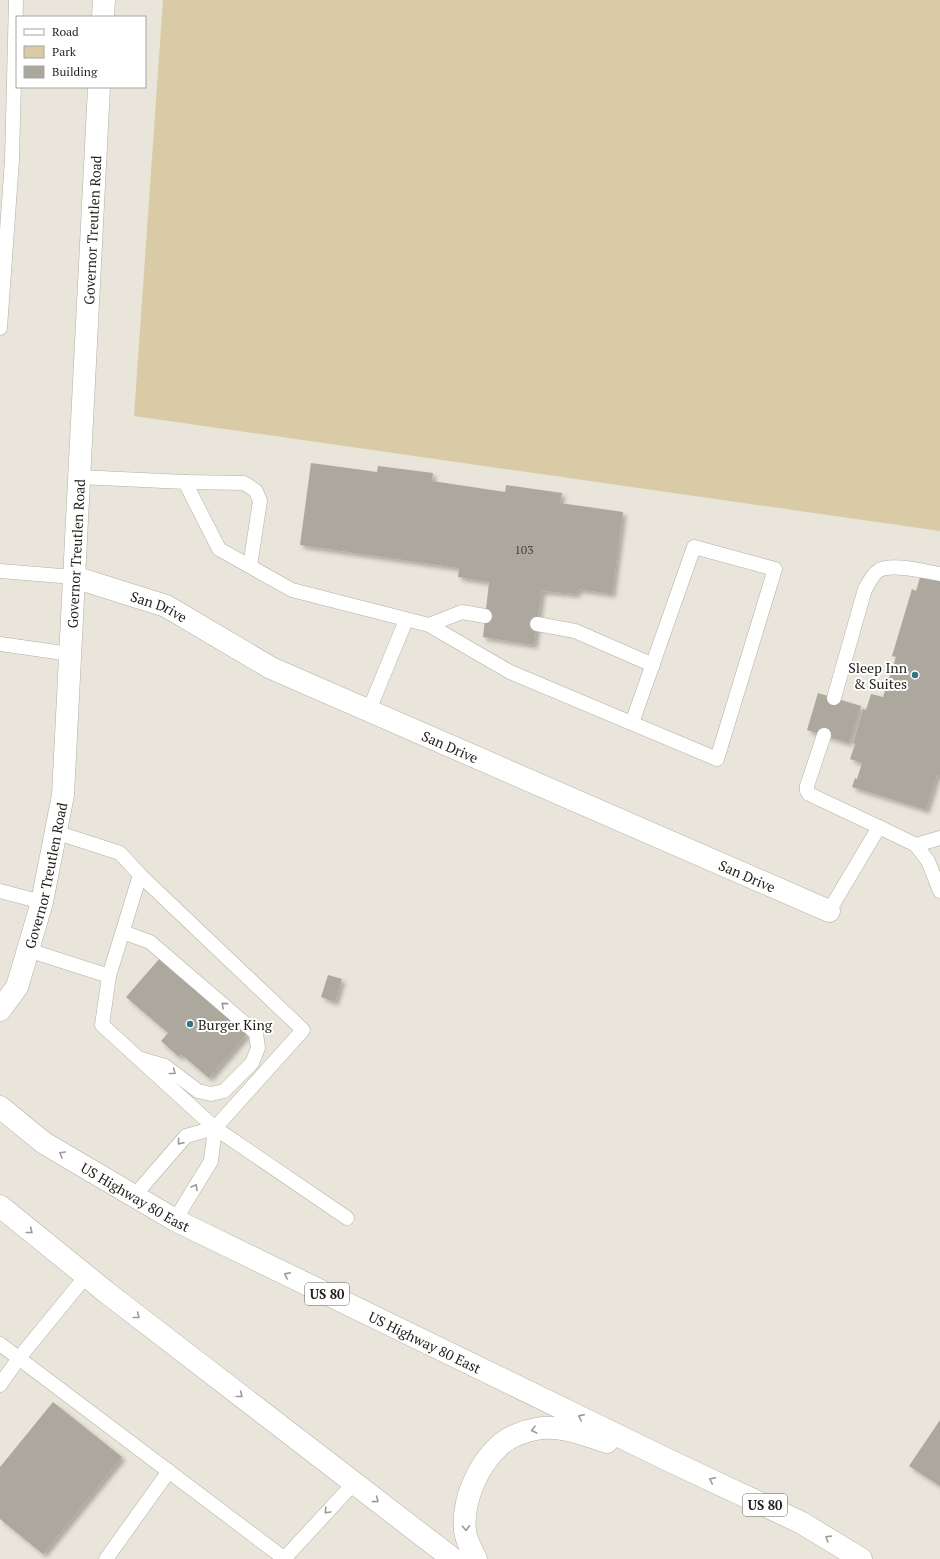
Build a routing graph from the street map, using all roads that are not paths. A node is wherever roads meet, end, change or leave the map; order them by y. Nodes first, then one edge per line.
1 (16, 0) edge
2 (104, 0) edge
3 (103, 16) edge
4 (99, 88) edge
5 (0, 328) edge
6 (79, 477) junction
7 (185, 482) junction
8 (250, 566) junction
9 (0, 571) edge
10 (940, 574) edge
11 (74, 577) junction
12 (485, 616) dead end
13 (406, 620) junction
14 (537, 624) dead end
15 (430, 626) junction
16 (0, 644) edge
17 (70, 654) junction
18 (653, 665) junction
19 (834, 698) dead end
20 (369, 710) junction
21 (632, 723) junction
22 (824, 735) dead end
23 (879, 827) junction
24 (55, 832) junction
25 (940, 838) edge
26 (916, 845) junction
27 (140, 874) junction
28 (0, 891) edge
29 (940, 891) edge
30 (42, 902) junction
31 (830, 911) joint
32 (122, 932) junction
33 (28, 950) junction
34 (109, 976) junction
35 (0, 1010) edge
36 (137, 1058) junction
37 (0, 1107) edge
38 (215, 1128) junction
39 (135, 1196) junction
40 (0, 1206) edge
41 (346, 1218) dead end
42 (175, 1220) junction
43 (86, 1276) junction
44 (0, 1344) edge
45 (19, 1358) junction
46 (0, 1385) edge
47 (666, 1459) junction
48 (168, 1471) junction
49 (354, 1483) junction
50 (106, 1559) edge
51 (284, 1559) edge
52 (453, 1559) edge
53 (476, 1559) edge
54 (861, 1559) edge

1 - 5 lane
2 - 3 main road
4 - 6 main road, Governor Treutlen Road
6 - 7 lane
6 - 11 main road, Governor Treutlen Road
7 - 8 lane
7 - 8 lane
8 - 13 lane
9 - 11 lane
10 - 19 lane
11 - 17 main road, Governor Treutlen Road
11 - 20 main road, San Drive
12 - 15 lane
13 - 15 lane
13 - 20 lane
14 - 18 lane
15 - 21 lane
16 - 17 lane
17 - 24 main road, Governor Treutlen Road
18 - 21 lane
18 - 21 lane
20 - 31 main road, San Drive
22 - 23 lane
23 - 26 lane
23 - 31 lane
24 - 27 lane
24 - 30 main road, Governor Treutlen Road
25 - 26 lane
26 - 29 lane
27 - 32 lane
27 - 38 lane
28 - 30 lane
30 - 33 main road, Governor Treutlen Road
32 - 34 lane
36 -> 32 lane
33 - 34 lane
33 - 35 main road, Governor Treutlen Road
34 - 36 lane
36 - 38 lane
39 -> 37 main road, US Highway 80 East / US 80
38 -> 39 lane
38 - 41 lane
42 -> 38 lane
39 - 42 main road, US Highway 80 East / US 80
40 -> 43 main road
47 -> 42 main road, US Highway 80 East / US 80
43 - 45 lane
43 -> 49 main road
44 - 45 lane
45 - 46 lane
45 - 48 lane
47 -> 53 main road
54 -> 47 main road, US Highway 80 East / US 80
48 - 50 lane
48 - 51 lane
49 -> 51 lane
49 -> 52 main road

